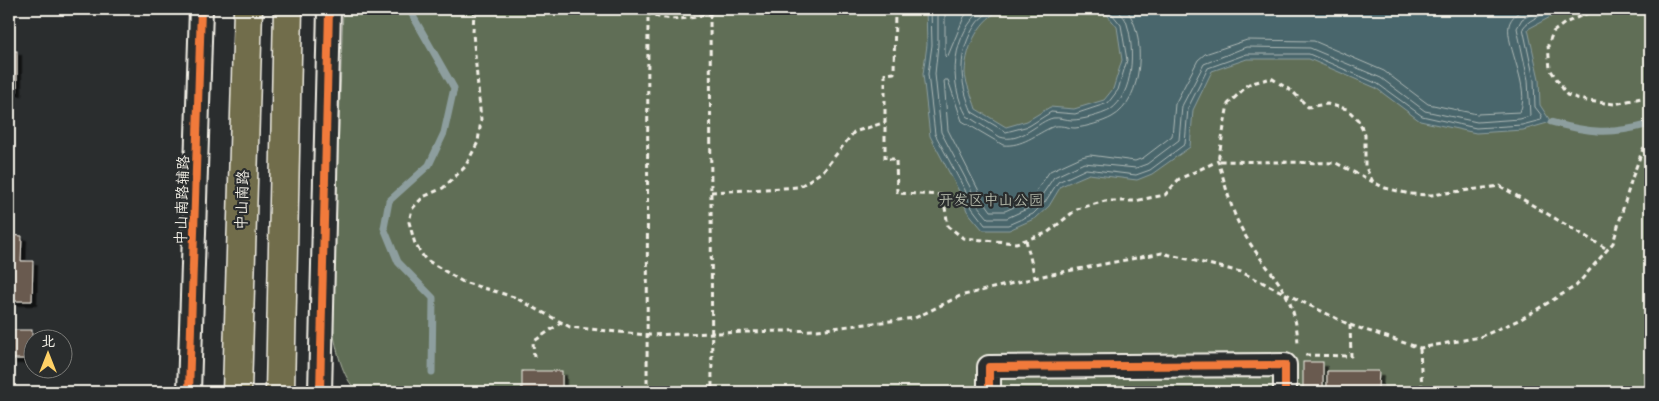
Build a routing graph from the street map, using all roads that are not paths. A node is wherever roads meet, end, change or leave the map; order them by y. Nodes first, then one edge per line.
1 (201, 9) edge
2 (248, 9) edge
3 (288, 9) edge
4 (329, 9) edge
5 (189, 392) edge
6 (237, 392) edge
7 (280, 392) edge
8 (320, 392) edge
9 (989, 392) edge
10 (1284, 392) edge

1 - 5 street, 中山南路辅路
2 - 6 main road, 中山南路
3 - 7 main road
4 - 8 street
9 - 10 street

